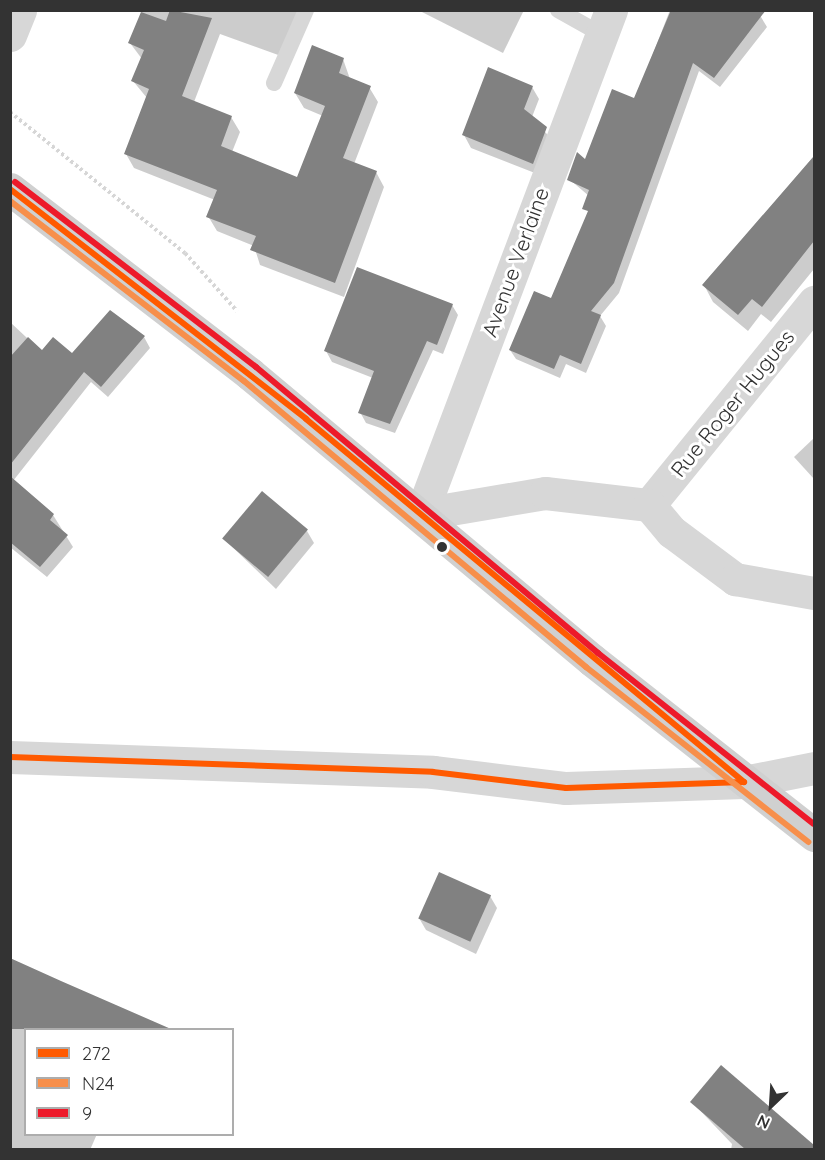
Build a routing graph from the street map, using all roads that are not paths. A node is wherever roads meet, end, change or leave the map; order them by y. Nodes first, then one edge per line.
1 (20, 10) edge
2 (306, 10) edge
3 (558, 10) edge
4 (606, 22) edge
5 (10, 34) edge
6 (274, 82) dead end
7 (10, 189) edge
8 (814, 302) edge
9 (649, 504) junction
10 (421, 514) junction
11 (814, 593) edge
12 (10, 757) edge
13 (814, 768) edge
14 (744, 782) junction
15 (814, 835) edge

1 - 5 street
2 - 6 lane
3 - 4 lane
4 - 10 street, Avenue Verlaine
7 - 10 main road
8 - 9 street, Rue Roger Hugues
9 - 10 street
9 - 11 street
10 - 14 main road
12 - 14 street
13 - 14 street
14 - 15 main road

